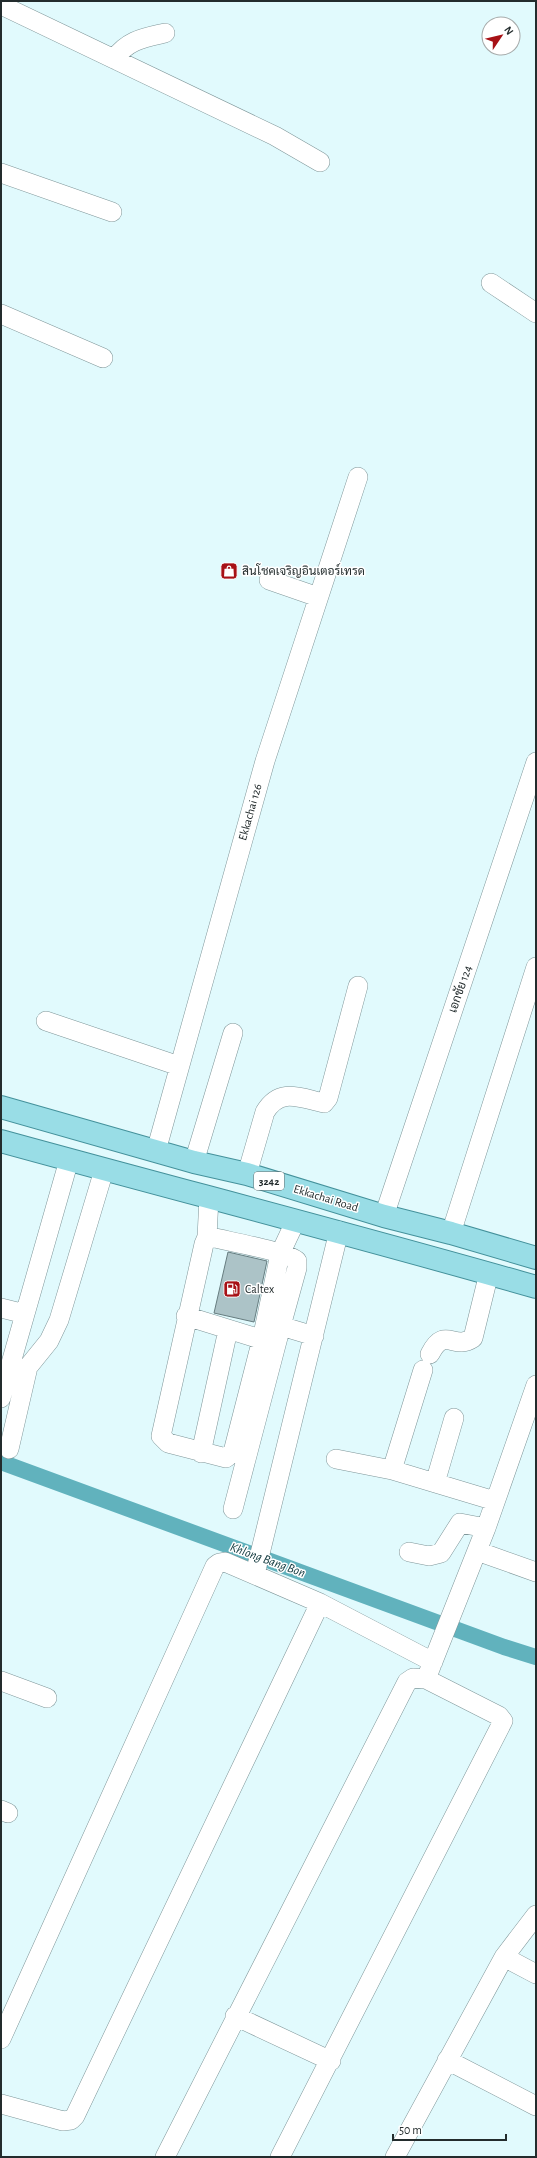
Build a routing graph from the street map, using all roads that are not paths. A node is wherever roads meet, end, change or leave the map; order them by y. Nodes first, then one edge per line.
1 (1, 5) edge
2 (165, 33) dead end
3 (114, 59) junction
4 (320, 162) dead end
5 (1, 173) edge
6 (112, 212) dead end
7 (491, 283) dead end
8 (536, 313) edge
9 (1, 314) edge
10 (103, 358) dead end
11 (358, 477) dead end
12 (269, 580) dead end
13 (318, 597) junction
14 (536, 762) edge
15 (536, 967) edge
16 (358, 986) dead end
17 (46, 1021) dead end
18 (233, 1033) dead end
19 (179, 1066) junction
20 (1, 1107) edge
21 (1, 1141) edge
22 (156, 1151) junction
23 (69, 1160) junction
24 (194, 1162) junction
25 (104, 1170) junction
26 (247, 1174) junction
27 (209, 1198) junction
28 (384, 1216) junction
29 (296, 1220) junction
30 (339, 1231) junction
31 (451, 1233) junction
32 (207, 1237) junction
33 (280, 1254) junction
34 (536, 1258) edge
35 (489, 1273) junction
36 (536, 1286) edge
37 (1, 1308) edge
38 (25, 1314) junction
39 (186, 1316) junction
40 (228, 1330) junction
41 (273, 1336) junction
42 (314, 1336) junction
43 (536, 1385) edge
44 (1, 1398) edge
45 (531, 1414) edge
46 (454, 1418) dead end
47 (9, 1449) dead end
48 (201, 1453) junction
49 (336, 1459) dead end
50 (392, 1470) junction
51 (435, 1483) junction
52 (495, 1501) junction
53 (233, 1509) dead end
54 (486, 1528) junction
55 (477, 1551) junction
56 (409, 1552) dead end
57 (256, 1568) junction
58 (536, 1572) edge
59 (320, 1603) junction
60 (430, 1670) junction
61 (1, 1681) edge
62 (47, 1698) dead end
63 (536, 1915) edge
64 (504, 1957) junction
65 (536, 1974) edge
66 (235, 2016) junction
67 (1, 2040) edge
68 (448, 2060) junction
69 (331, 2061) junction
70 (1, 2104) edge
71 (536, 2106) edge
72 (165, 2157) edge
73 (280, 2157) edge
74 (395, 2157) edge

1 - 3 street
2 - 3 street
3 - 4 street
5 - 6 street
7 - 8 street
9 - 10 street
11 - 13 street, Ekkachai 126
12 - 13 street
13 - 19 street, Ekkachai 126
14 - 28 street, เอกชัย 124
15 - 31 street
16 - 26 street
17 - 19 street
18 - 24 street
19 - 22 street, Ekkachai 126
20 - 22 main road, Ekkachai Road / 3242
21 - 23 main road
22 - 24 main road, Ekkachai Road / 3242
23 - 25 main road
23 - 38 street
24 - 26 main road, Ekkachai Road / 3242
25 - 27 main road
25 - 47 street
26 - 28 main road, Ekkachai Road / 3242
27 - 29 main road
27 - 32 street
28 - 31 main road, Ekkachai Road / 3242
29 - 30 main road
29 - 33 street
30 - 35 main road
30 - 42 street
31 - 34 main road, Ekkachai Road / 3242
32 - 33 street
32 - 39 street
33 - 41 street
35 - 36 main road
35 - 50 street
37 - 38 street
38 - 44 street
39 - 40 street
39 - 48 street
40 - 41 street
40 - 48 street
41 - 42 street
41 - 48 street
41 - 53 street
42 - 57 street
43 - 45 street
45 - 52 street
46 - 51 street
49 - 50 street
50 - 51 street
51 - 52 street
52 - 54 street
54 - 55 street
54 - 56 street
55 - 58 street
55 - 60 street
57 - 59 street
57 - 67 street
59 - 60 street
59 - 70 street
60 - 66 street
60 - 69 street
61 - 62 street
63 - 64 street
64 - 65 street
64 - 68 street
66 - 69 street
66 - 72 street
68 - 71 street
68 - 74 street
69 - 73 street

